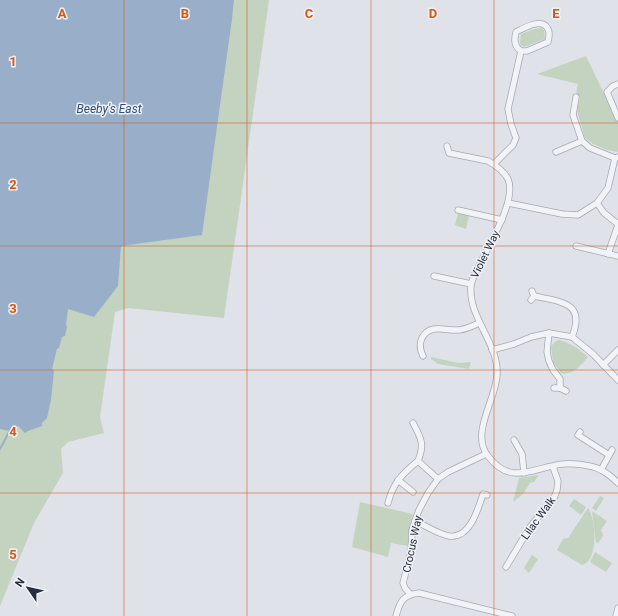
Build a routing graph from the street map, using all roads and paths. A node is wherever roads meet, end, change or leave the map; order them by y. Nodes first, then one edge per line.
1 (521, 51) junction
2 (618, 84) edge
3 (576, 97) dead end
4 (618, 118) edge
5 (582, 141) junction
6 (447, 146) dead end
7 (556, 152) dead end
8 (616, 158) edge
9 (494, 164) junction
10 (508, 203) junction
11 (597, 204) junction
12 (458, 210) dead end
13 (502, 220) junction
14 (618, 225) edge
15 (576, 246) dead end
16 (608, 254) junction
17 (618, 256) edge
18 (434, 276) dead end
19 (471, 284) junction
20 (533, 296) dead end
21 (480, 323) junction
22 (548, 333) junction
23 (572, 337) junction
24 (492, 350) junction
25 (618, 350) edge
26 (423, 356) dead end
27 (603, 365) junction
28 (618, 380) edge
29 (554, 388) dead end
30 (413, 423) dead end
31 (580, 432) dead end
32 (516, 441) dead end
33 (486, 454) junction
34 (418, 461) junction
35 (553, 467) junction
36 (601, 470) junction
37 (524, 473) junction
38 (438, 479) junction
39 (398, 480) junction
40 (618, 483) edge
41 (413, 492) dead end
42 (483, 494) dead end
43 (388, 503) dead end
44 (415, 520) junction
45 (506, 567) dead end
46 (410, 594) junction
47 (618, 608) edge
48 (396, 616) edge
49 (512, 616) edge
50 (616, 616) edge

1 - 1 street
1 - 9 street
2 - 4 street
3 - 5 street
5 - 7 street
5 - 8 street
6 - 9 street
8 - 11 street
9 - 10 street, Violet Way
10 - 11 street
10 - 13 street, Violet Way
11 - 14 street
12 - 13 street
13 - 19 street, Violet Way
14 - 16 street
15 - 16 street
16 - 17 street
18 - 19 street
19 - 21 street, Violet Way
20 - 23 street
21 - 24 street, Violet Way
21 - 26 street
22 - 23 street
22 - 24 street
22 - 29 street
23 - 27 street
24 - 33 street, Violet Way
25 - 27 street
27 - 28 street
30 - 34 street
31 - 36 street
32 - 37 street
33 - 37 street
33 - 38 street, Crocus Way
34 - 38 street
34 - 39 street
35 - 36 street
35 - 37 street
35 - 45 street, Lilac Walk
36 - 40 street
38 - 44 street, Crocus Way
39 - 41 street
39 - 43 street
42 - 44 street
44 - 46 street, Crocus Way
46 - 48 street
46 - 49 street
47 - 50 street

